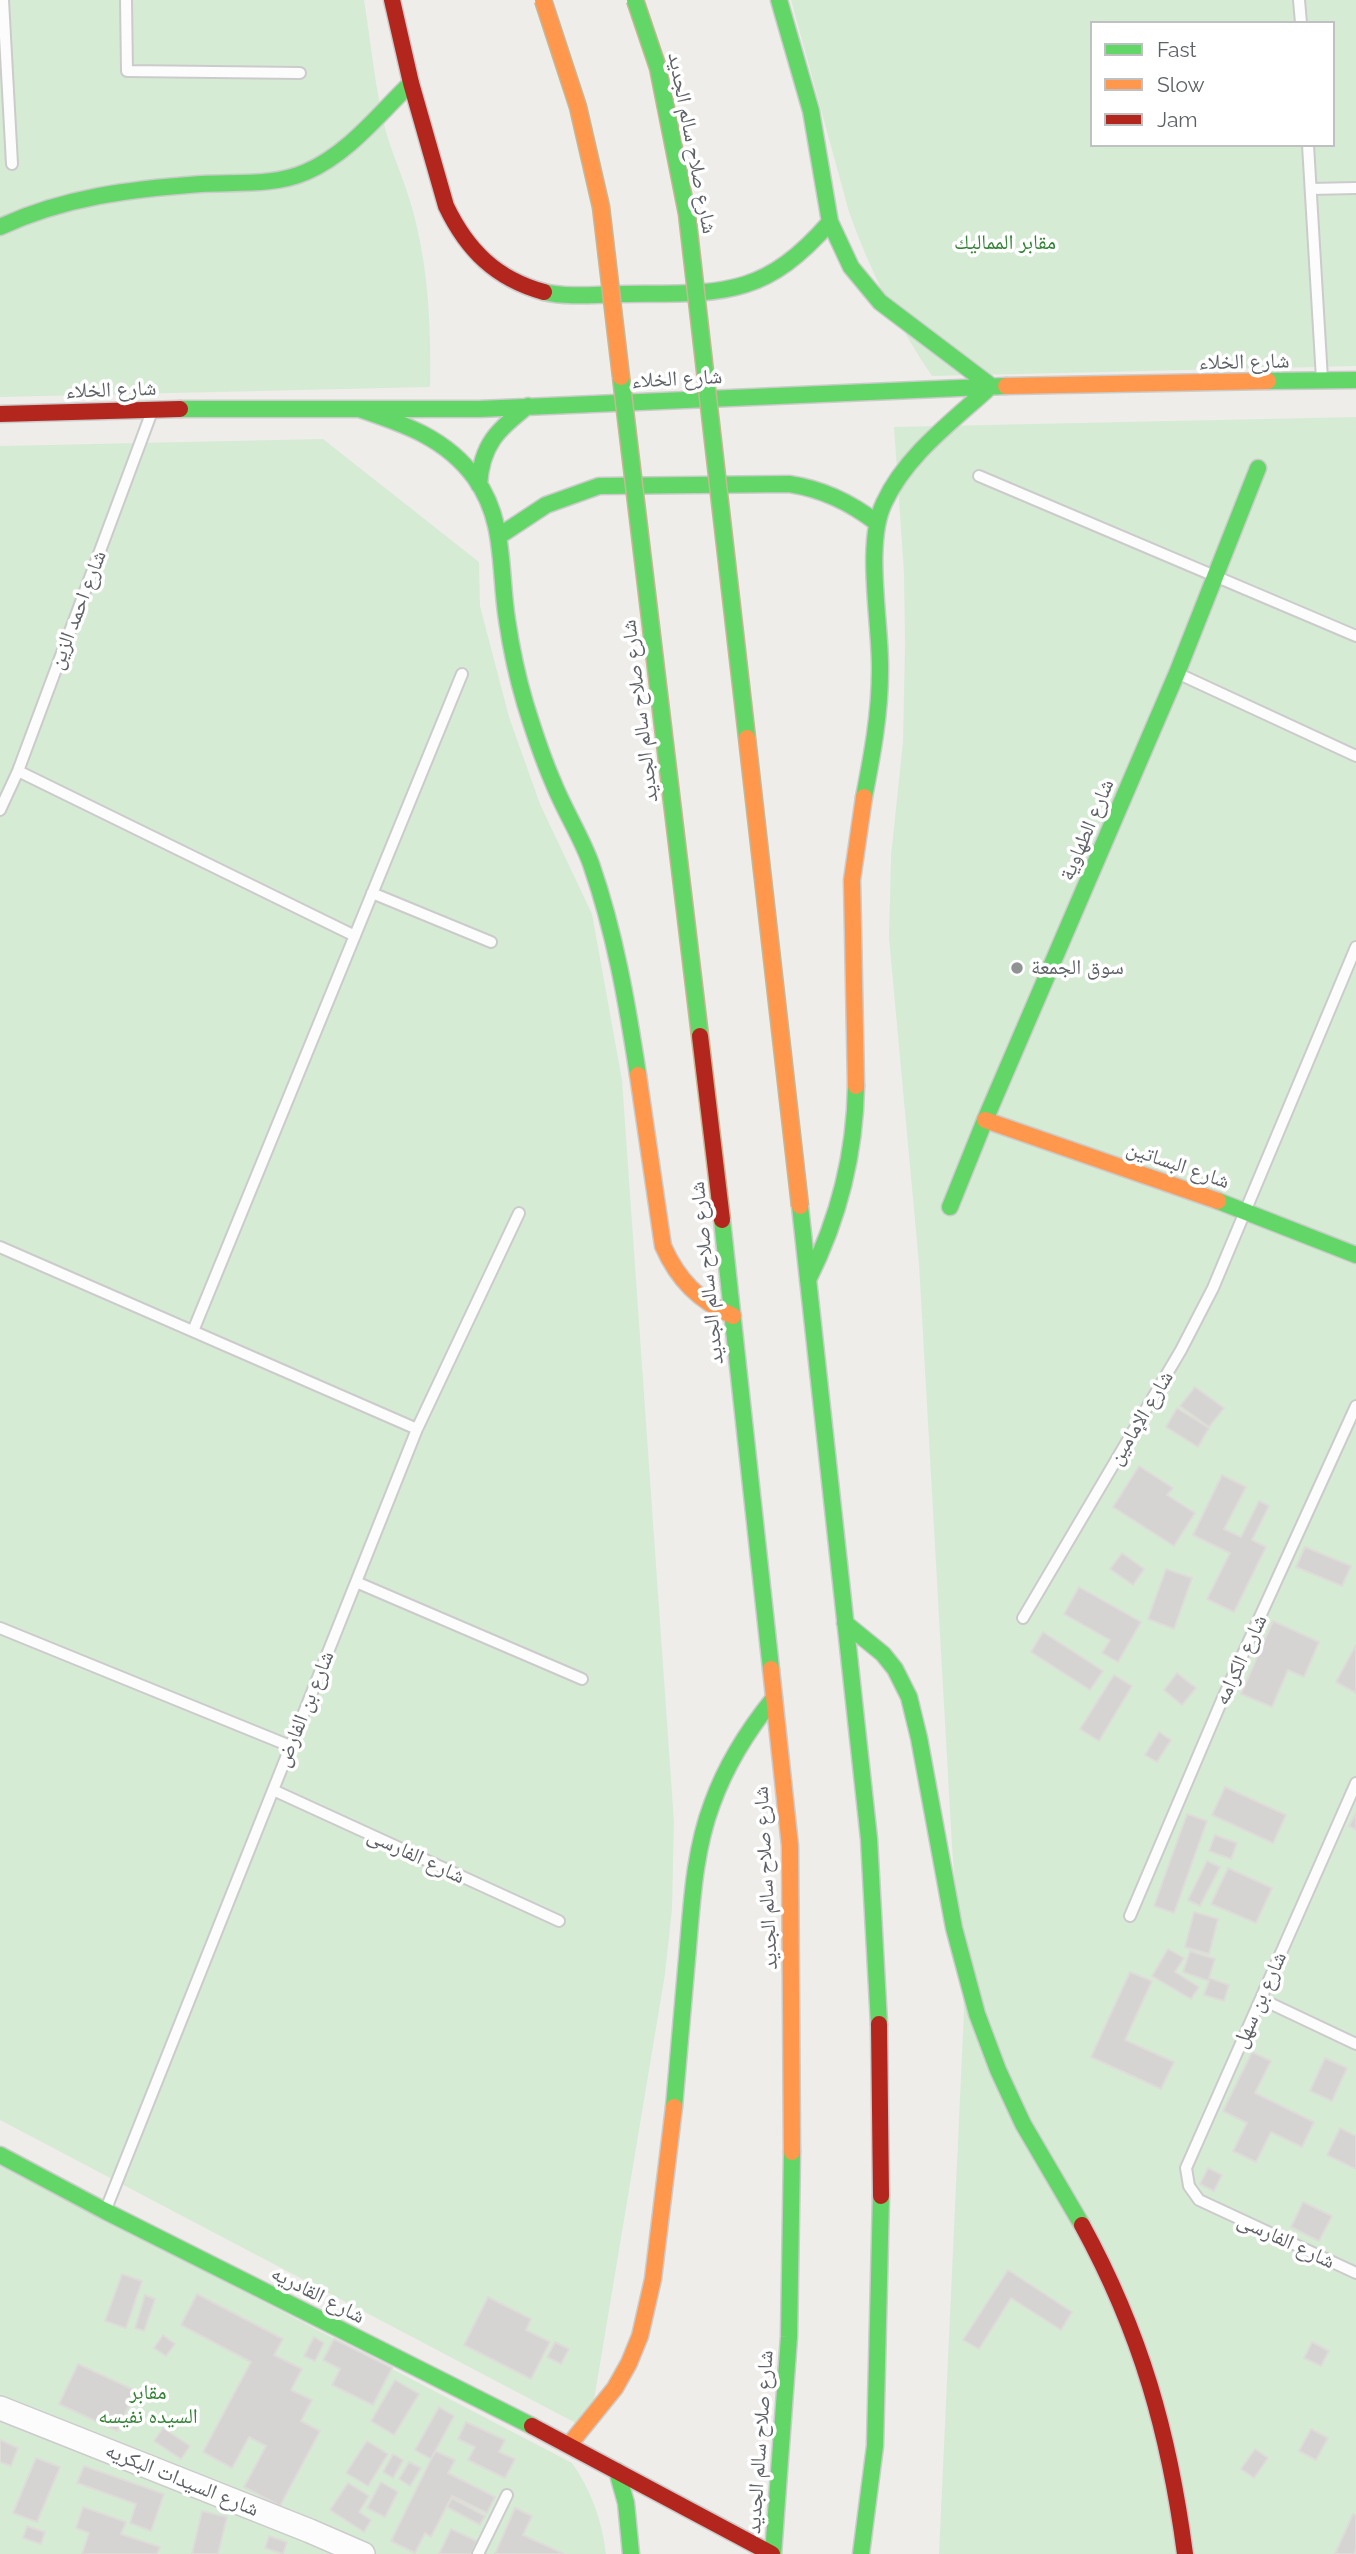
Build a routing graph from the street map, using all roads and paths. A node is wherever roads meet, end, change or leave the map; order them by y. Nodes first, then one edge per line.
1 (2, 0) edge
2 (126, 0) edge
3 (392, 0) edge
4 (543, 0) edge
5 (635, 0) edge
6 (779, 0) edge
7 (1299, 0) edge
8 (1301, 21) edge
9 (300, 73) dead end
10 (411, 83) junction
11 (1308, 147) edge
12 (12, 164) dead end
13 (1356, 188) edge
14 (1311, 190) junction
15 (830, 222) junction
16 (0, 227) edge
17 (1356, 374) edge
18 (1356, 380) edge
19 (1322, 382) junction
20 (991, 386) junction
21 (528, 407) junction
22 (153, 409) junction
23 (359, 409) junction
24 (0, 414) edge
25 (1258, 468) dead end
26 (979, 476) dead end
27 (479, 485) junction
28 (877, 523) junction
29 (499, 536) junction
30 (1215, 576) junction
31 (1356, 636) edge
32 (1177, 673) junction
33 (462, 674) dead end
34 (1356, 756) edge
35 (18, 771) junction
36 (0, 810) edge
37 (372, 893) junction
38 (355, 936) junction
39 (491, 942) dead end
40 (1356, 947) edge
41 (985, 1120) junction
42 (950, 1207) dead end
43 (1247, 1211) junction
44 (519, 1213) dead end
45 (0, 1247) edge
46 (1356, 1255) edge
47 (808, 1280) junction
48 (733, 1316) junction
49 (193, 1331) junction
50 (1356, 1406) edge
51 (417, 1429) junction
52 (356, 1582) junction
53 (1023, 1618) dead end
54 (845, 1623) junction
55 (0, 1628) edge
56 (582, 1679) dead end
57 (774, 1698) junction
58 (290, 1746) junction
59 (1356, 1783) edge
60 (273, 1790) junction
61 (1130, 1916) dead end
62 (559, 1922) dead end
63 (1261, 1999) junction
64 (1356, 2044) edge
65 (0, 2155) edge
66 (1215, 2208) joint
67 (105, 2211) junction
68 (1356, 2273) edge
69 (0, 2408) edge
70 (569, 2445) junction
71 (617, 2471) junction
72 (507, 2495) dead end
73 (363, 2554) edge
74 (478, 2554) edge
75 (631, 2554) edge
76 (773, 2554) edge
77 (861, 2554) edge
78 (1185, 2554) edge

1 - 12 lane
2 - 9 lane
3 - 10 main road
4 - 48 main road, شارع صلاح سالم الجديد, bridge
5 - 47 main road, شارع صلاح سالم الجديد, bridge
6 - 15 main road
7 - 8 lane
10 - 15 main road
10 - 16 main road
11 - 14 lane
13 - 14 lane
14 - 19 lane
15 - 20 main road
17 - 18 lane
18 - 19 main road, شارع الخلاء
19 - 20 main road, شارع الخلاء
20 - 21 main road, شارع الخلاء
20 - 28 main road
21 - 23 main road, شارع الخلاء
21 - 27 main road
22 - 23 main road, شارع الخلاء
22 - 24 main road, شارع الخلاء
22 - 35 lane, شارع احمد الزين
23 - 27 main road
25 - 30 main road, شارع الطهاوية
26 - 30 lane
27 - 29 main road
28 - 29 main road
28 - 47 main road
29 - 48 main road
30 - 31 lane
30 - 32 main road, شارع الطهاوية
32 - 34 lane
32 - 41 main road, شارع الطهاوية
33 - 37 lane
35 - 36 lane, شارع احمد الزين
35 - 38 lane
37 - 38 lane
37 - 39 lane
38 - 49 lane
40 - 43 lane, شارع الإمامين
41 - 42 main road, شارع الطهاوية
41 - 43 main road, شارع البساتين
43 - 46 main road, شارع البساتين
43 - 53 lane, شارع الإمامين
44 - 51 lane, شارع بن الفارض
45 - 49 lane
47 - 54 main road, شارع صلاح سالم الجديد
48 - 57 main road, شارع صلاح سالم الجديد
49 - 51 lane
50 - 61 lane, شارع الكرامه
51 - 52 lane, شارع بن الفارض
52 - 56 lane
52 - 58 lane, شارع بن الفارض
54 - 77 main road, شارع صلاح سالم الجديد
54 - 78 main road
55 - 58 lane
57 - 70 main road
57 - 76 main road, شارع صلاح سالم الجديد
58 - 60 lane, شارع بن الفارض
59 - 63 lane, شارع بن سهل
60 - 62 lane, شارع الفارسى
60 - 67 lane, شارع بن الفارض
63 - 64 lane
63 - 66 lane, شارع بن سهل
65 - 67 main road, شارع القادريه
66 - 68 lane, شارع الفارسى
67 - 70 main road, شارع القادريه
69 - 73 street, شارع السيدات البكريه
70 - 71 main road, شارع القادريه
71 - 75 main road
71 - 76 main road, شارع القادريه
72 - 74 lane

